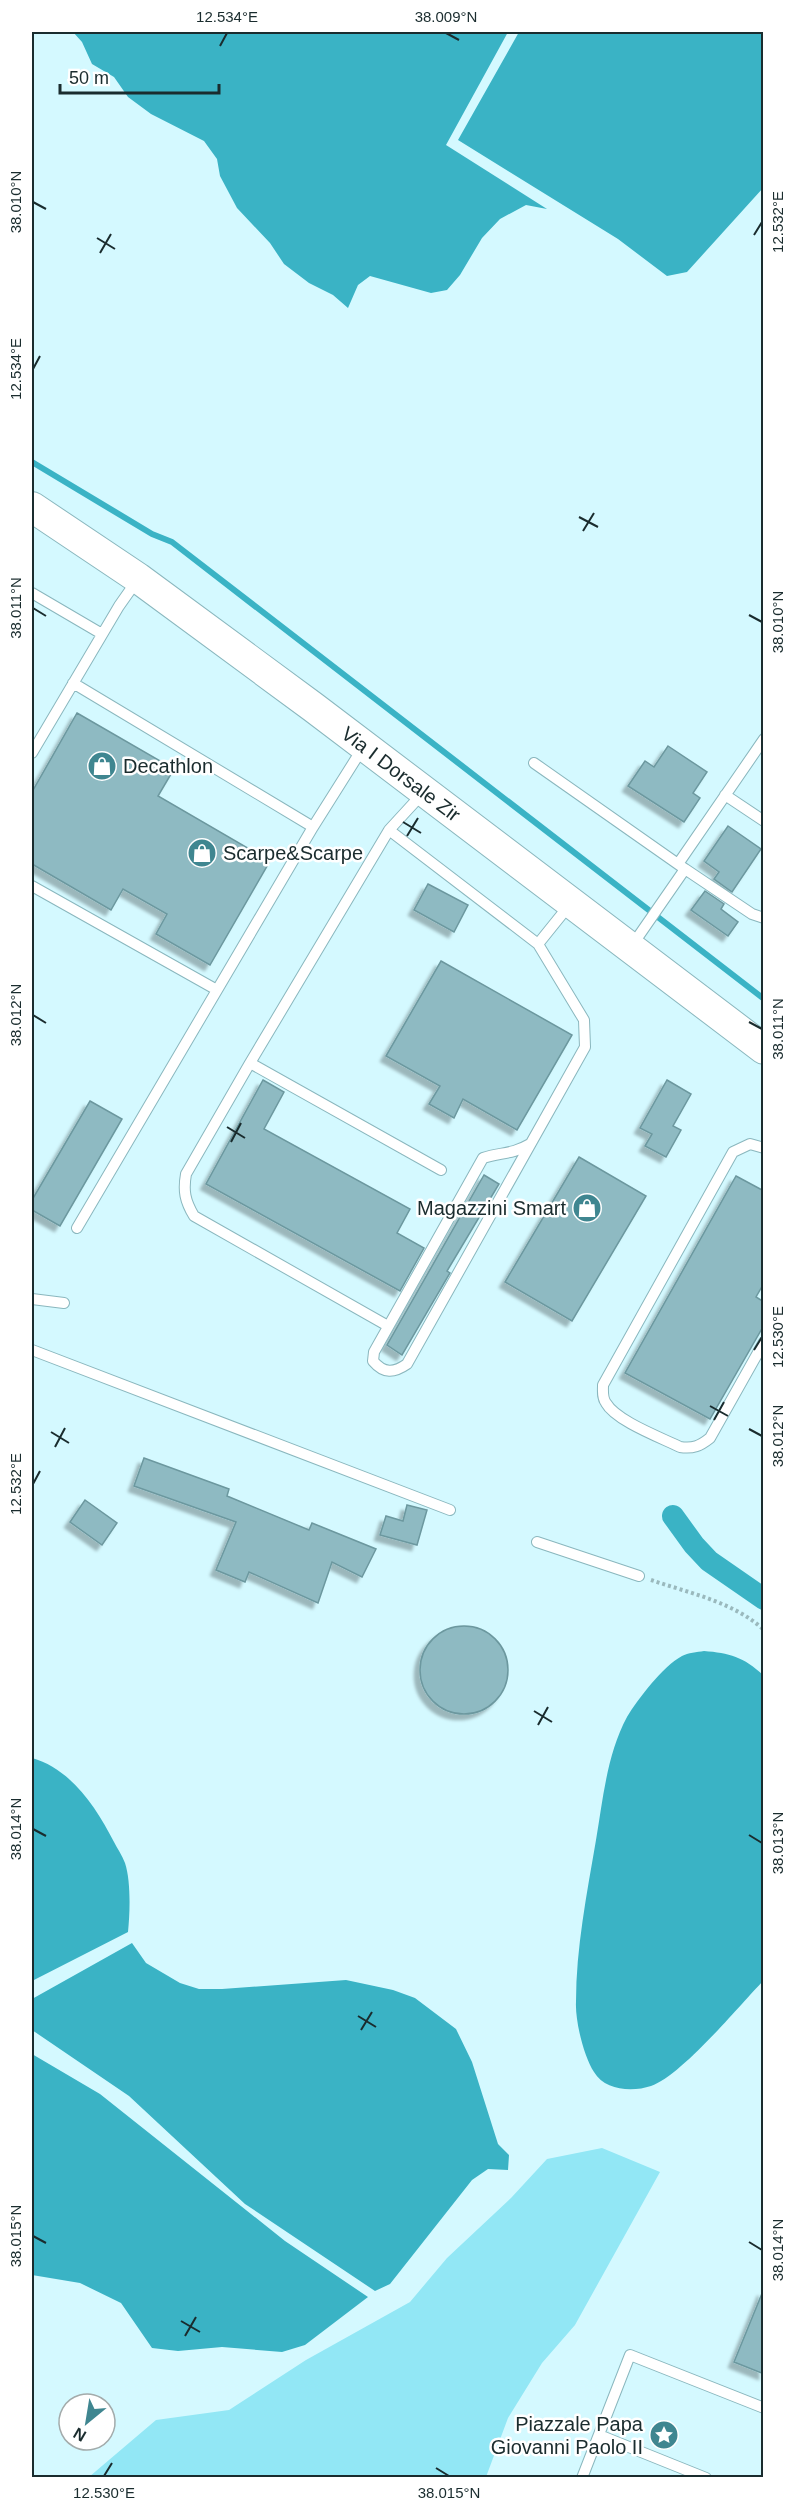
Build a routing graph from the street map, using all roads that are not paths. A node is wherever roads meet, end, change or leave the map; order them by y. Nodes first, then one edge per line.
1 (32, 507) edge
2 (138, 578) junction
3 (32, 593) edge
4 (102, 634) junction
5 (73, 683) junction
6 (764, 739) edge
7 (364, 746) junction
8 (32, 753) edge
9 (534, 764) dead end
10 (424, 791) junction
11 (725, 795) junction
12 (764, 821) edge
13 (314, 827) junction
14 (389, 830) junction
15 (681, 867) junction
16 (32, 885) edge
17 (571, 903) junction
18 (764, 918) edge
19 (538, 944) junction
20 (630, 948) junction
21 (217, 990) junction
22 (764, 1049) edge
23 (250, 1063) junction
24 (530, 1144) junction
25 (764, 1148) edge
26 (441, 1170) dead end
27 (77, 1228) dead end
28 (32, 1299) edge
29 (64, 1303) dead end
30 (388, 1326) junction
31 (764, 1342) edge
32 (32, 1350) edge
33 (450, 1510) dead end
34 (537, 1542) dead end
35 (639, 1576) road end
36 (764, 2408) edge
37 (598, 2435) junction
38 (582, 2478) edge
39 (706, 2478) edge

1 - 2 main road, Via I Dorsale Zir
2 - 4 lane
2 - 7 main road, Via I Dorsale Zir
3 - 4 lane
4 - 5 lane
5 - 8 lane
5 - 13 lane
6 - 11 lane
7 - 10 main road, Via I Dorsale Zir
7 - 13 lane
9 - 15 lane
10 - 14 lane
10 - 17 main road, Via I Dorsale Zir
11 - 12 lane
11 - 15 lane
13 - 21 lane
14 - 19 lane
14 - 23 lane
15 - 18 lane
15 - 20 lane
16 - 21 lane
17 - 19 lane
17 - 20 main road, Via I Dorsale Zir
19 - 24 lane
20 - 22 main road, Via I Dorsale Zir
21 - 27 lane
23 - 26 lane
23 - 30 lane
24 - 30 lane
24 - 30 lane
25 - 31 lane
28 - 29 lane
32 - 33 lane
34 - 35 lane
36 - 37 lane
37 - 38 lane
37 - 39 lane

